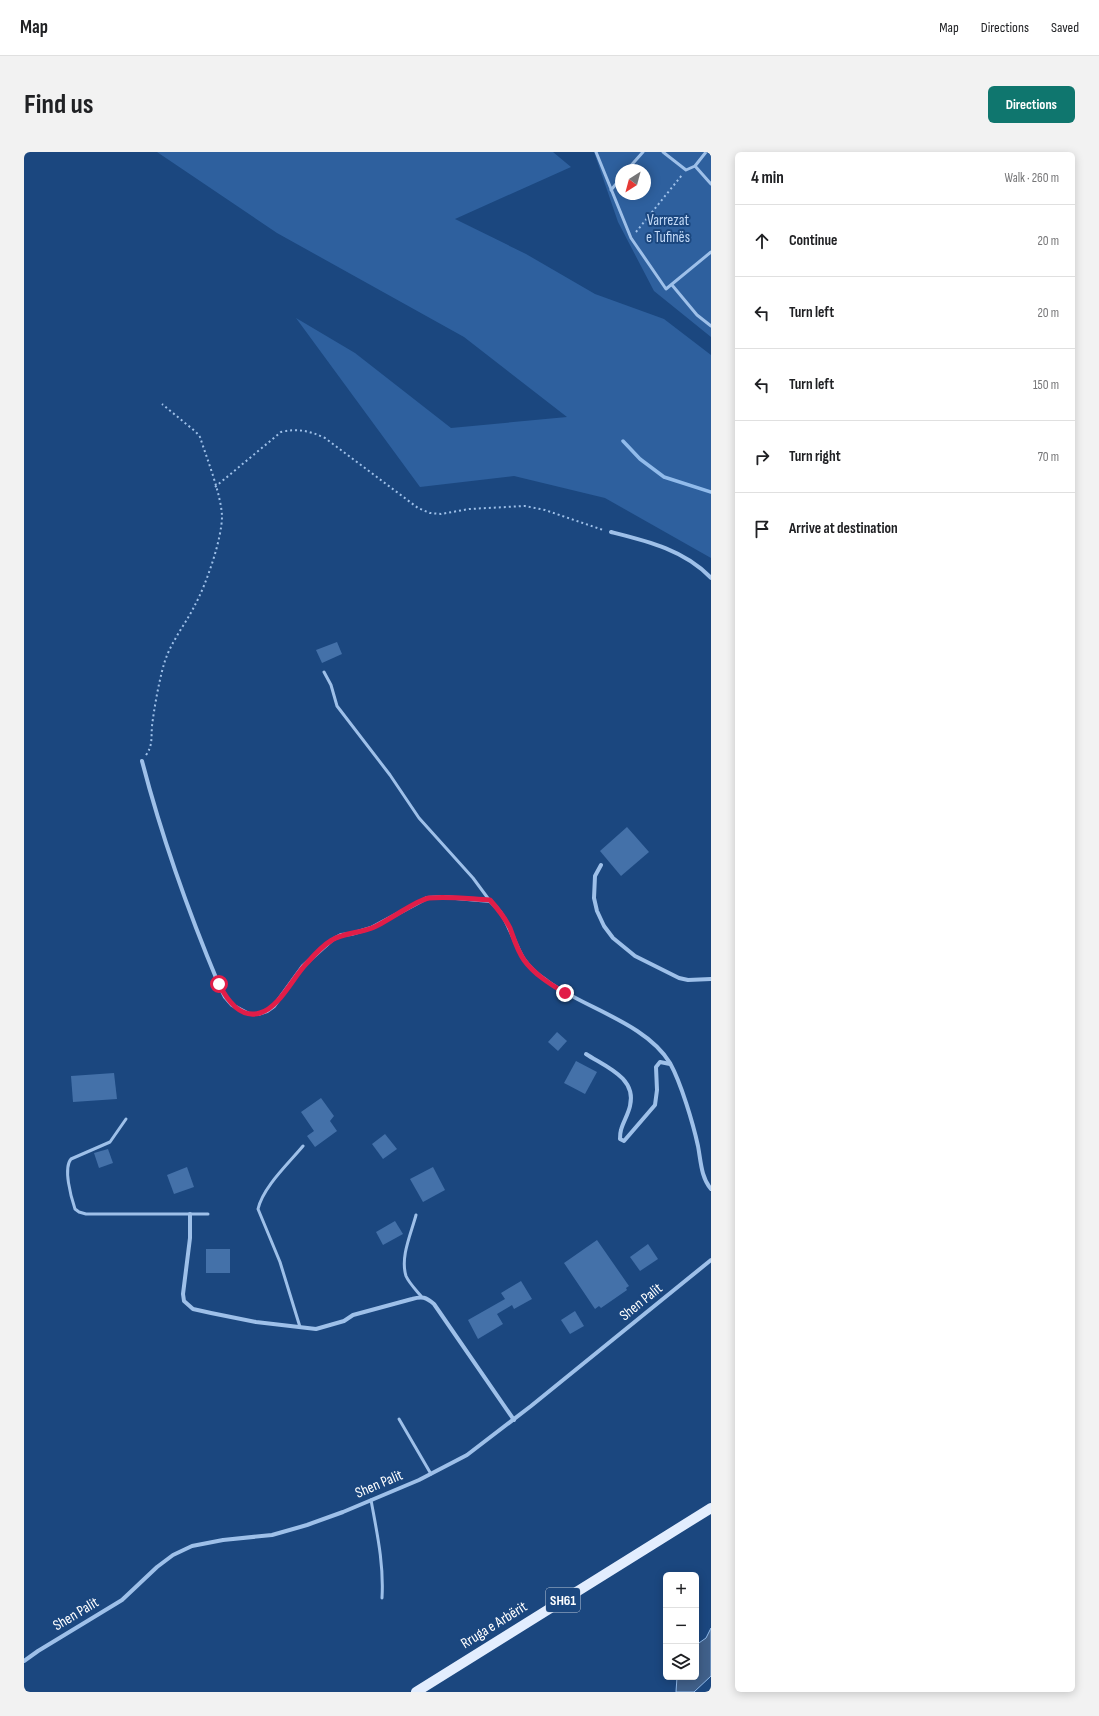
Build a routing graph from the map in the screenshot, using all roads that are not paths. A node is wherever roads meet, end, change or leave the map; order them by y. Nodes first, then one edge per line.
1 (596, 152) edge
2 (643, 152) edge
3 (663, 152) edge
4 (706, 152) edge
5 (633, 164) edge
6 (695, 166) junction
7 (711, 184) edge
8 (615, 185) edge
9 (611, 190) junction
10 (711, 252) edge
11 (672, 285) junction
12 (711, 326) edge
13 (611, 532) road end
14 (711, 578) edge
15 (324, 672) dead end
16 (142, 761) road end
17 (601, 865) dead end
18 (490, 900) junction
19 (711, 978) edge
20 (586, 1054) dead end
21 (670, 1064) junction
22 (126, 1119) dead end
23 (303, 1146) dead end
24 (711, 1190) edge
25 (190, 1214) junction
26 (208, 1214) dead end
27 (416, 1215) dead end
28 (711, 1260) edge
29 (421, 1296) junction
30 (300, 1327) junction
31 (399, 1419) dead end
32 (514, 1420) junction
33 (431, 1474) junction
34 (371, 1500) junction
35 (711, 1508) edge
36 (382, 1598) dead end
37 (24, 1661) edge
38 (416, 1692) edge

1 - 9 lane
2 - 5 lane
3 - 6 lane
4 - 6 lane
6 - 7 lane
8 - 9 lane
9 - 11 lane
10 - 11 lane
11 - 12 lane
13 - 14 street
15 - 18 lane
16 - 18 street
17 - 19 street
18 - 21 street
20 - 21 street
21 - 24 street
22 - 25 lane
23 - 30 lane
25 - 26 lane
25 - 30 street
27 - 29 lane
28 - 32 street, Shen Palit
29 - 30 street
29 - 32 street
31 - 33 lane
32 - 33 street, Shen Palit
33 - 34 street, Shen Palit
34 - 36 lane
34 - 37 street, Shen Palit
35 - 38 main road, Rruga e Arbërit / SH61

